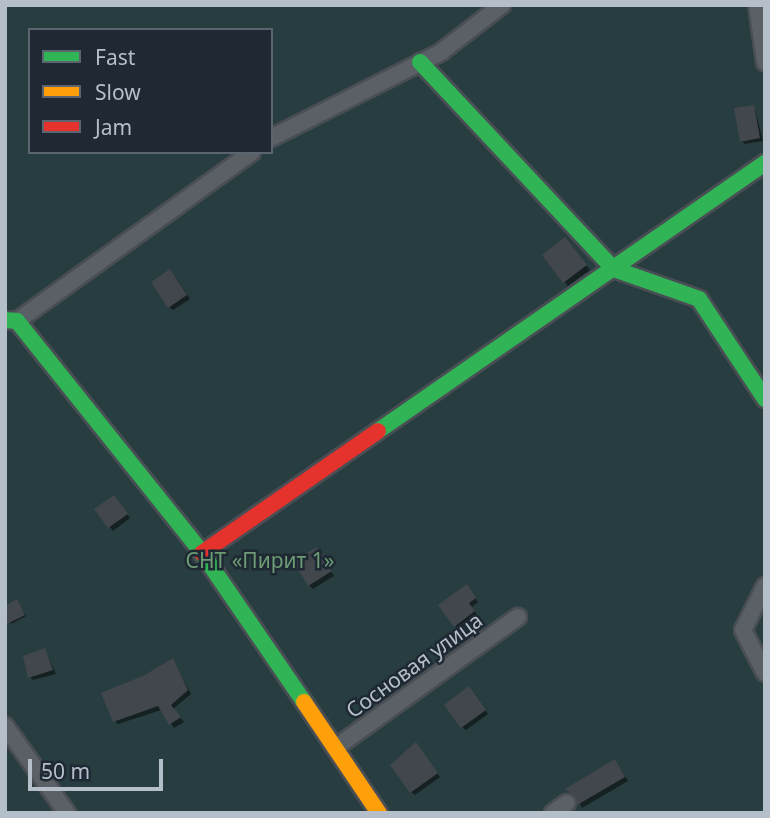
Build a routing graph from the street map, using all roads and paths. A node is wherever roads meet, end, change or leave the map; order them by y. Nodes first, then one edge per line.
1 (502, 5) edge
2 (757, 5) edge
3 (420, 62) junction
4 (765, 62) edge
5 (273, 137) edge
6 (249, 154) edge
7 (765, 163) edge
8 (614, 269) junction
9 (11, 321) edge
10 (765, 399) edge
11 (202, 553) junction
12 (765, 586) edge
13 (518, 618) dead end
14 (765, 673) edge
15 (5, 726) edge
16 (335, 748) junction
17 (567, 803) dead end
18 (67, 813) edge
19 (379, 813) edge
20 (553, 813) edge

1 - 3 street
2 - 4 street
3 - 5 street
3 - 8 street
6 - 9 street
7 - 8 street
8 - 10 street
8 - 11 street
9 - 11 street
11 - 16 street
12 - 14 street
13 - 16 street, Сосновая улица
15 - 18 street
16 - 19 street
17 - 20 street

